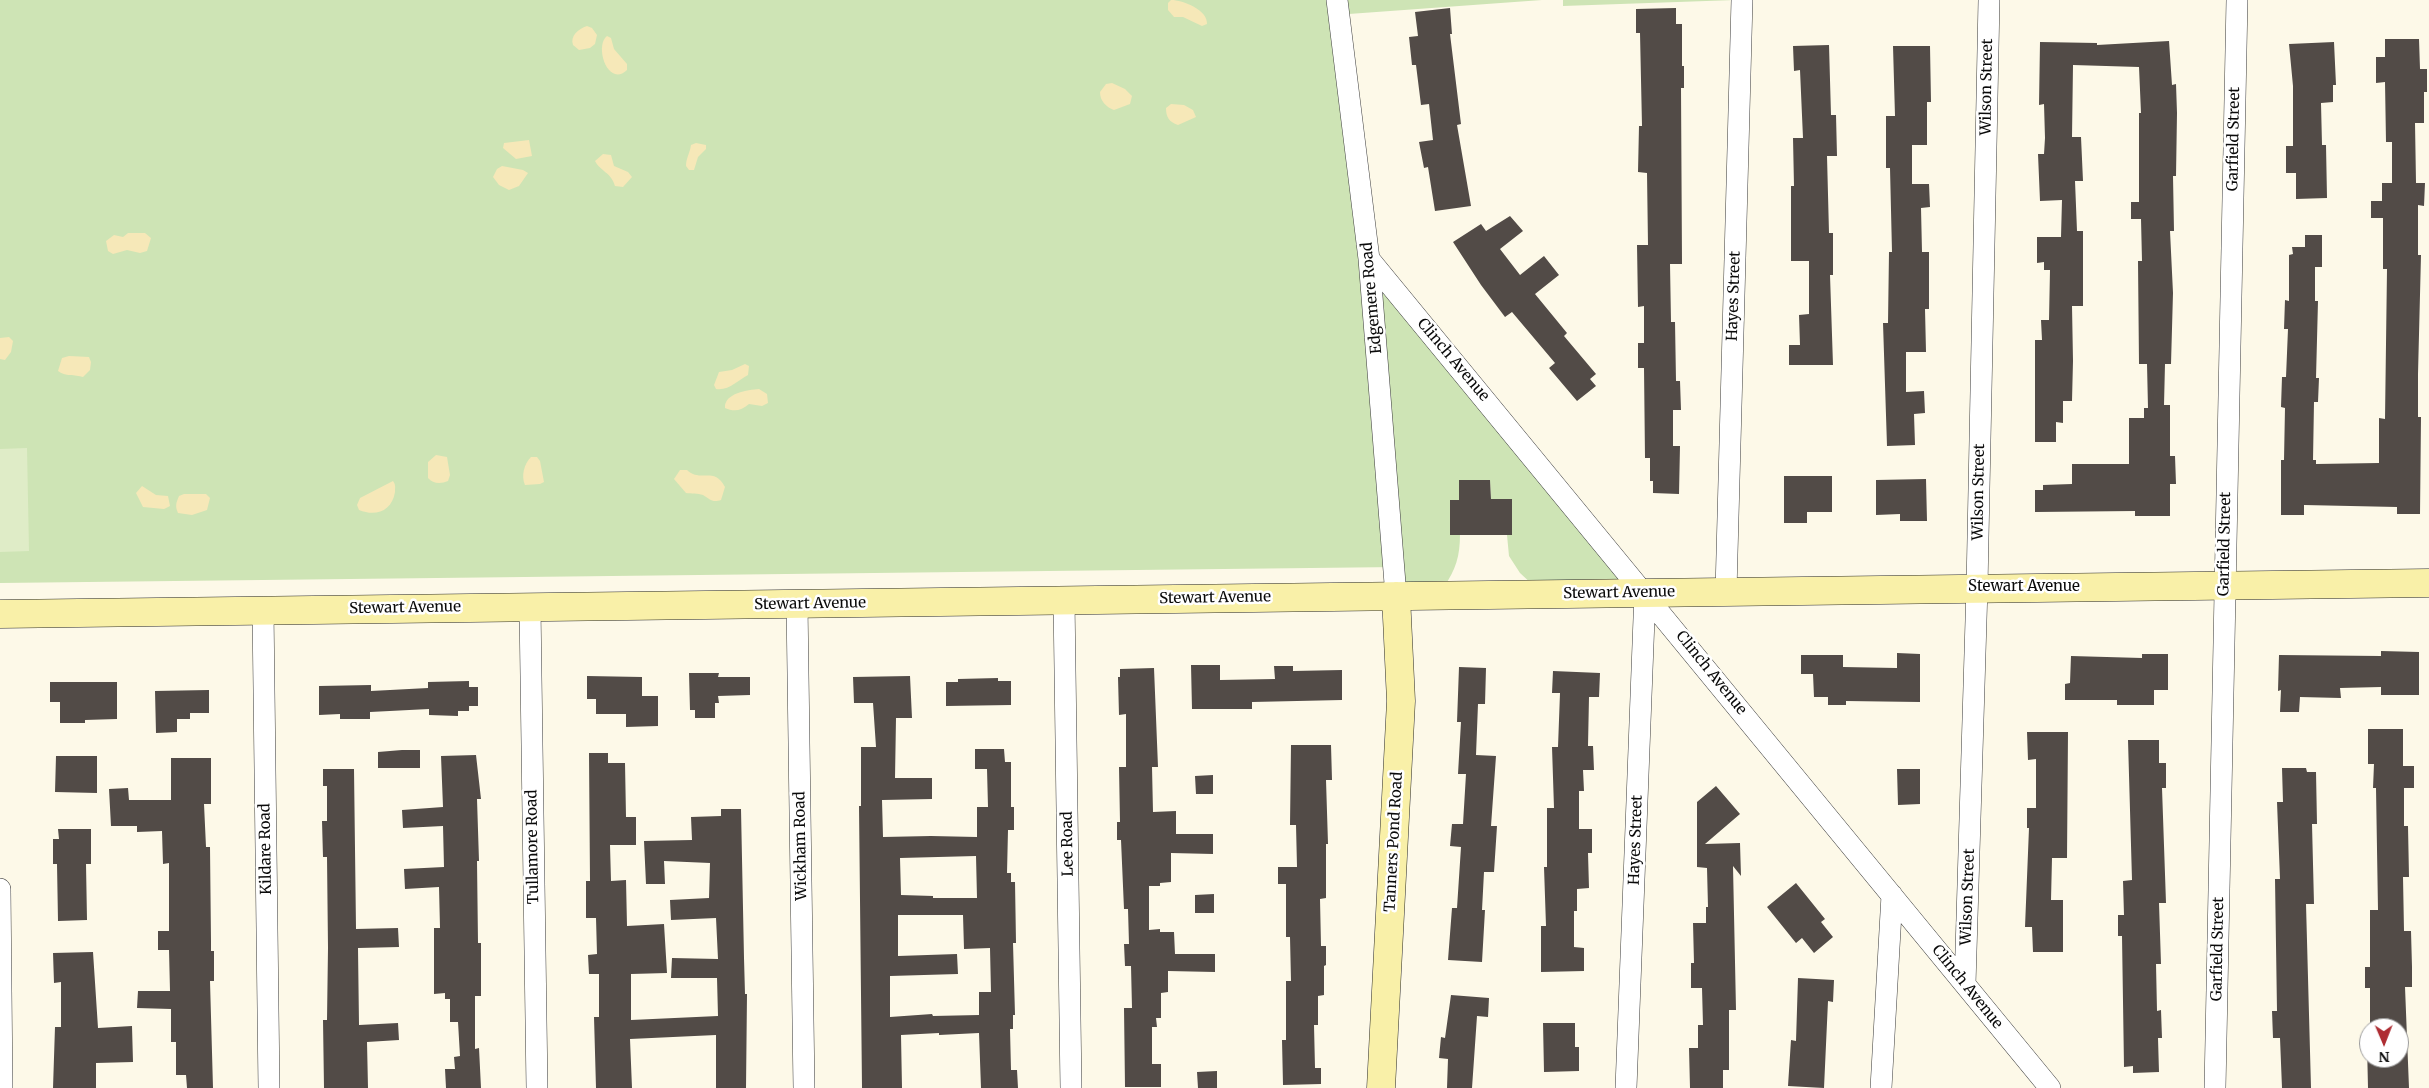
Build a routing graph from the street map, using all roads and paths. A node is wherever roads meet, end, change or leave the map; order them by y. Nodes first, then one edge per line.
1 (1337, 0) edge
2 (1742, 0) edge
3 (1989, 0) edge
4 (2237, 0) edge
5 (1369, 259) junction
6 (2429, 583) edge
7 (2224, 586) junction
8 (1977, 587) junction
9 (1726, 591) junction
10 (1645, 592) junction
11 (1396, 596) junction
12 (1064, 600) junction
13 (797, 604) junction
14 (530, 607) junction
15 (263, 610) junction
16 (0, 614) edge
17 (0, 889) edge
18 (1892, 895) junction
19 (1965, 984) junction
20 (2, 1088) edge
21 (269, 1088) edge
22 (537, 1088) edge
23 (804, 1088) edge
24 (1071, 1088) edge
25 (1381, 1088) edge
26 (1626, 1088) edge
27 (1881, 1088) edge
28 (2050, 1088) edge
29 (2215, 1088) edge

1 - 5 street, Edgemere Road
2 - 9 street, Hayes Street
3 - 8 street, Wilson Street
4 - 7 street, Garfield Street
5 - 10 street, Clinch Avenue
5 - 11 street, Edgemere Road
6 - 7 main road, Stewart Avenue
7 - 8 main road, Stewart Avenue
7 - 29 street, Garfield Street
8 - 9 main road, Stewart Avenue
8 - 19 street, Wilson Street
9 - 10 main road, Stewart Avenue
10 - 11 main road, Stewart Avenue
10 - 18 street, Clinch Avenue
10 - 26 street, Hayes Street
11 - 12 main road, Stewart Avenue
11 - 25 main road, Tanners Pond Road
12 - 13 main road, Stewart Avenue
12 - 24 street, Lee Road
13 - 14 main road, Stewart Avenue
13 - 23 street, Wickham Road
14 - 15 main road, Stewart Avenue
14 - 22 street, Tullamore Road
15 - 16 main road, Stewart Avenue
15 - 21 street, Kildare Road
17 - 20 street
18 - 19 street, Clinch Avenue
18 - 27 street
19 - 28 street, Clinch Avenue

